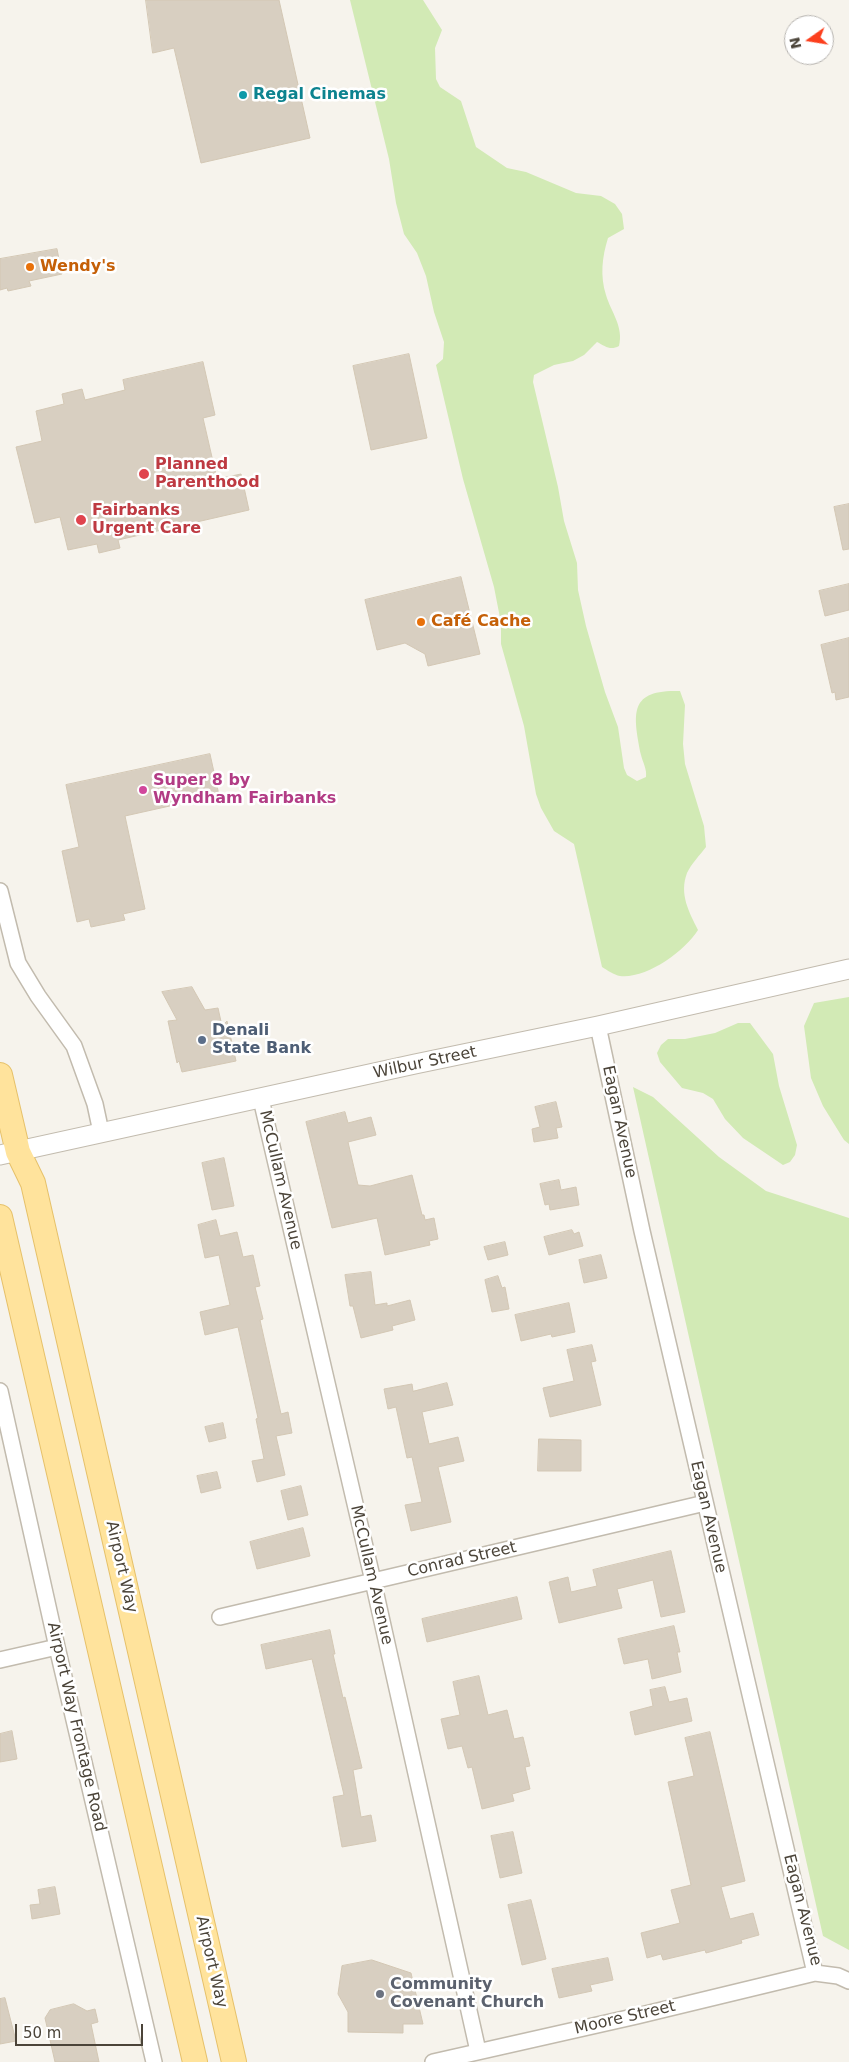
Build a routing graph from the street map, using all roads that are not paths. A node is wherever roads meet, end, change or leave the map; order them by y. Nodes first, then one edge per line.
1 (0, 891) edge
2 (849, 969) edge
3 (598, 1026) junction
4 (0, 1075) edge
5 (261, 1099) junction
6 (101, 1132) junction
7 (9, 1153) edge
8 (0, 1217) edge
9 (0, 1391) edge
10 (705, 1503) junction
11 (372, 1581) junction
12 (220, 1617) dead end
13 (57, 1647) junction
14 (0, 1660) edge
15 (816, 1973) junction
16 (849, 1981) edge
17 (478, 2051) junction
18 (154, 2062) edge
19 (195, 2062) edge
20 (234, 2062) edge
21 (433, 2062) edge

1 - 6 street
2 - 3 street, Wilbur Street
3 - 5 street, Wilbur Street
3 - 10 street, Eagan Avenue
4 - 7 main road, Airport Way
5 - 6 street, Wilbur Street
5 - 11 street, McCullam Avenue
6 - 7 street, Wilbur Street
7 - 20 main road, Airport Way
8 - 19 main road
9 - 13 street, Airport Way Frontage Road
10 - 11 street, Conrad Street
10 - 15 street, Eagan Avenue
11 - 12 street, Conrad Street
11 - 17 street, McCullam Avenue
13 - 14 street
13 - 18 street, Airport Way Frontage Road
15 - 16 street, Eagan Avenue
15 - 17 street, Moore Street
17 - 21 street, Moore Street

